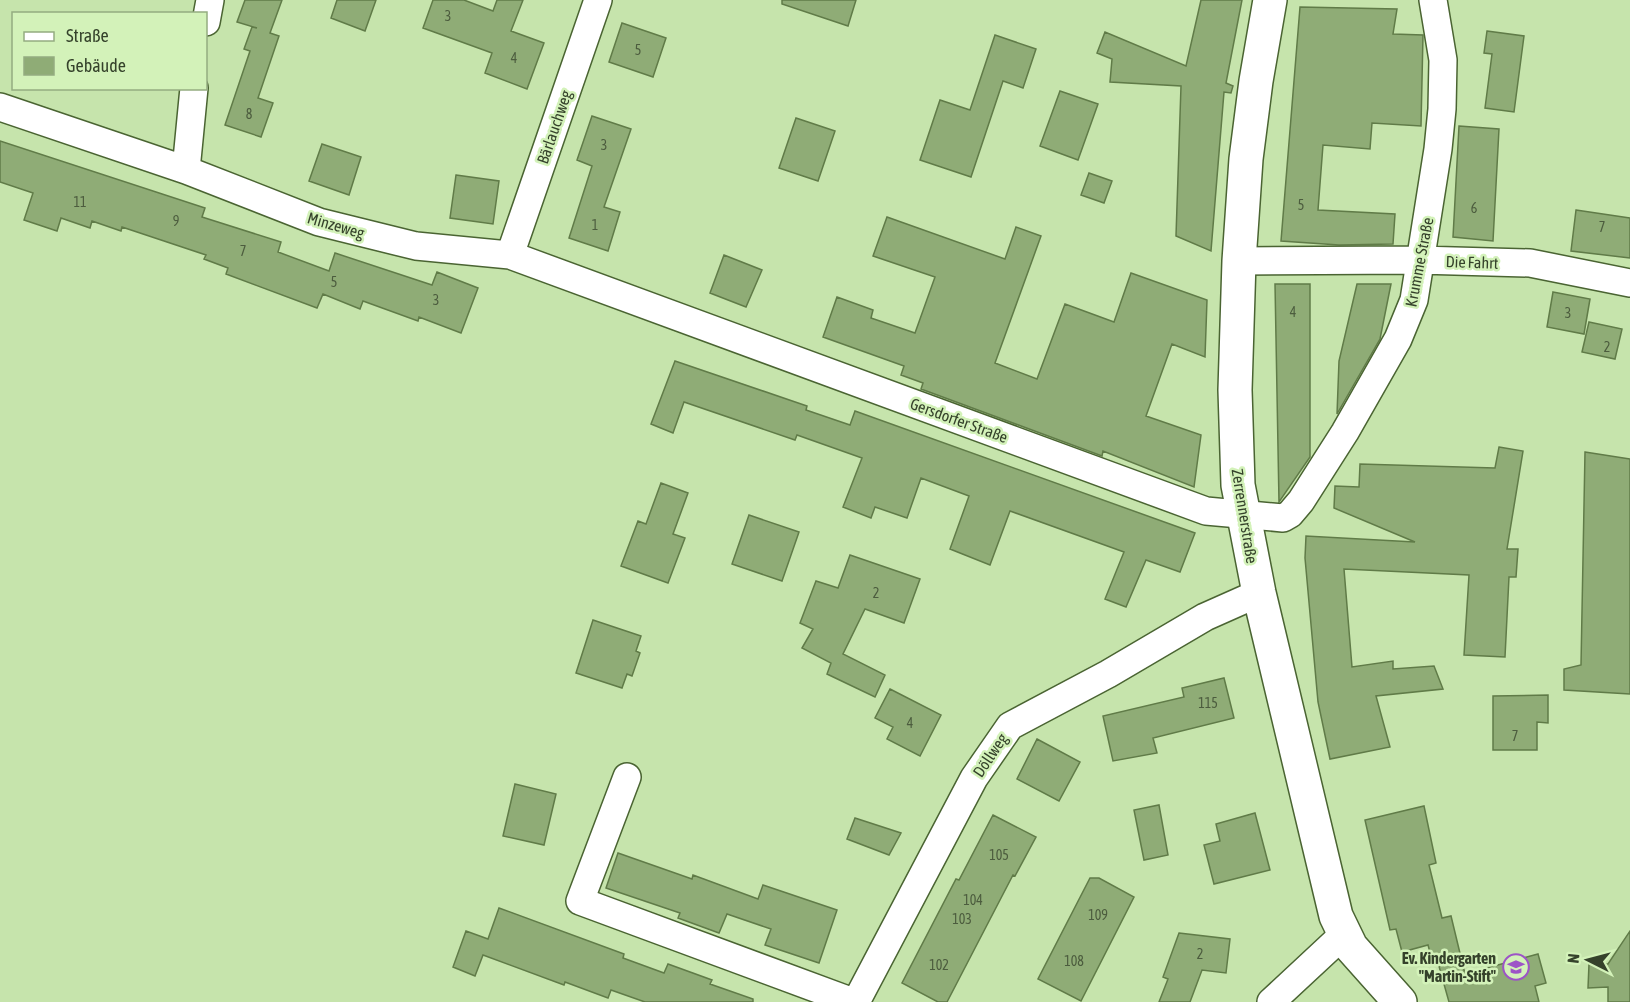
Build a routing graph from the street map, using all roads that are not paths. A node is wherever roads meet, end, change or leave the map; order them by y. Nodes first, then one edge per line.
1 (210, 0) edge
2 (598, 0) edge
3 (1270, 0) edge
4 (1433, 0) edge
5 (207, 16) edge
6 (194, 90) edge
7 (0, 107) edge
8 (186, 170) junction
9 (510, 255) junction
10 (1419, 260) junction
11 (1239, 261) junction
12 (1630, 283) edge
13 (678, 317) joint
14 (1242, 515) junction
15 (1259, 593) junction
16 (627, 777) dead end
17 (1343, 935) junction
18 (854, 1002) edge
19 (1271, 1002) edge
20 (1400, 1002) edge

1 - 5 street
2 - 9 street, Bärlauchweg
3 - 11 main road, Zerrennerstraße
4 - 10 street, Krumme Straße
6 - 8 street
7 - 8 street, Minzeweg
8 - 9 street, Minzeweg
9 - 13 street, Minzeweg
10 - 11 street, Die Fahrt
10 - 12 street, Die Fahrt
10 - 14 street, Krumme Straße
11 - 14 main road, Zerrennerstraße
13 - 14 street, Gersdorfer Straße
14 - 15 main road, Zerrennerstraße
15 - 17 main road, Zerrennerstraße
15 - 18 street, Döllweg
16 - 18 street, Döllweg
17 - 19 street
17 - 20 main road, Zerrennerstraße

